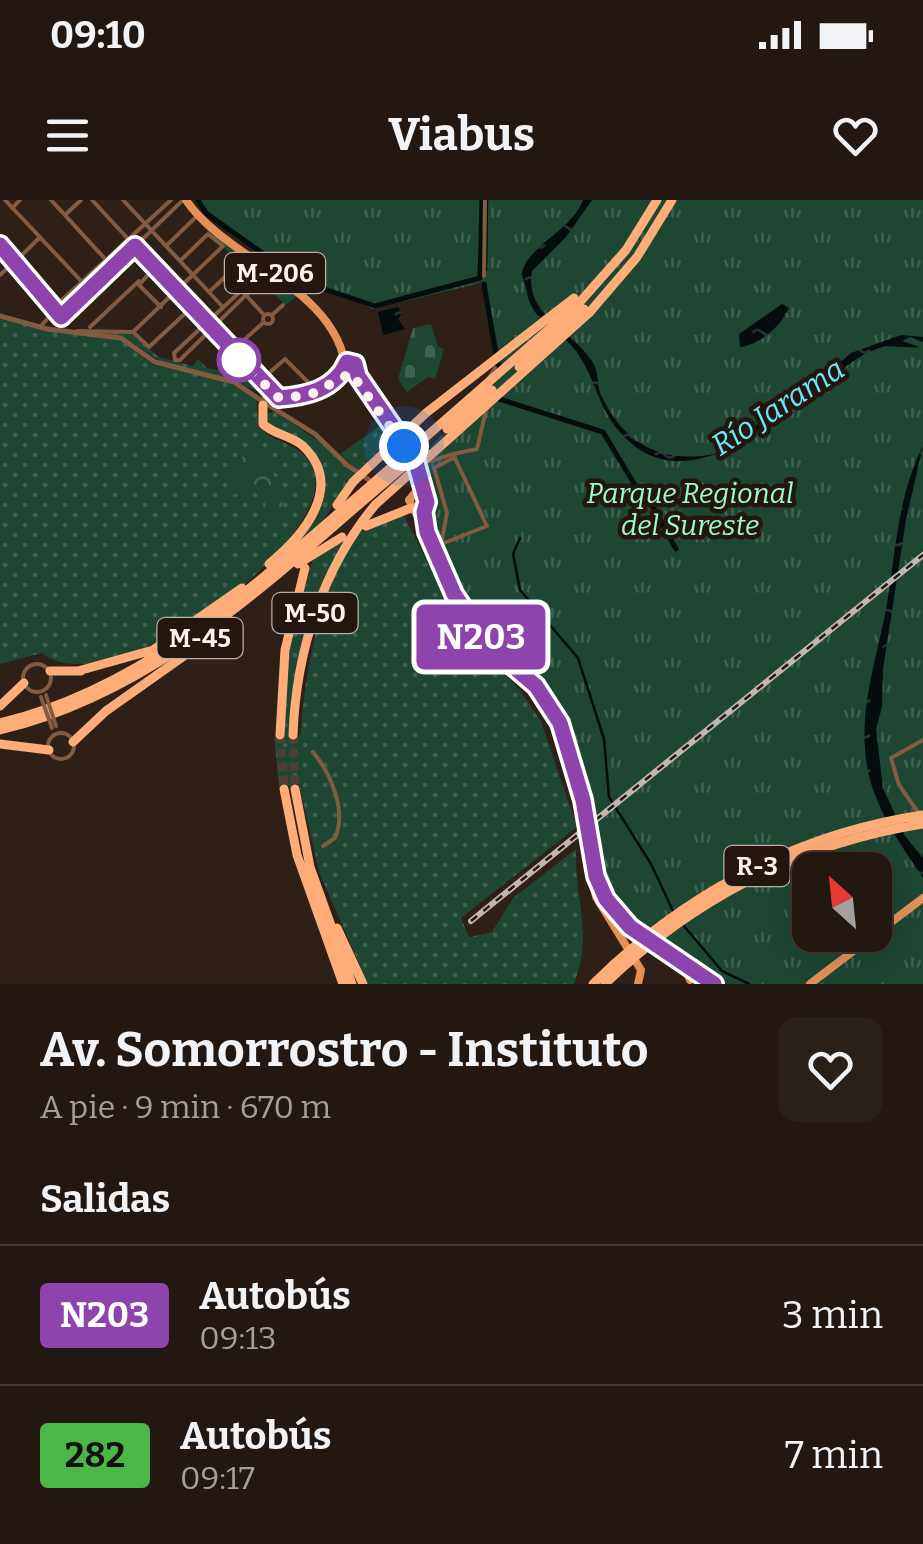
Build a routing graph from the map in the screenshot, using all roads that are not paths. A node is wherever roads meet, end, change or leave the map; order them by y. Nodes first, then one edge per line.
1 (5, 200) edge
2 (20, 200) edge
3 (51, 200) edge
4 (81, 200) edge
5 (92, 200) edge
6 (124, 200) edge
7 (140, 200) edge
8 (171, 200) edge
9 (485, 200) edge
10 (658, 200) edge
11 (670, 200) edge
12 (186, 201) edge
13 (12, 208) junction
14 (132, 208) junction
15 (65, 215) junction
16 (196, 218) dead end
17 (146, 224) junction
18 (152, 231) junction
19 (40, 237) junction
20 (129, 240) junction
21 (0, 243) edge
22 (135, 246) junction
23 (166, 246) junction
24 (16, 260) junction
25 (107, 261) junction
26 (180, 261) junction
27 (154, 267) junction
28 (0, 275) edge
29 (194, 276) junction
30 (484, 276) dead end
31 (256, 278) junction
32 (139, 281) junction
33 (83, 283) junction
34 (177, 291) junction
35 (209, 292) junction
36 (245, 294) junction
37 (61, 300) junction
38 (282, 304) dead end
39 (161, 306) junction
40 (581, 306) junction
41 (69, 307) junction
42 (192, 307) junction
43 (225, 309) junction
44 (53, 315) junction
45 (264, 315) junction
46 (272, 315) junction
47 (0, 316) edge
48 (264, 322) junction
49 (208, 325) junction
50 (38, 326) junction
51 (90, 327) dead end
52 (47, 328) junction
53 (62, 331) junction
54 (72, 332) junction
55 (133, 332) junction
56 (234, 353) junction
57 (494, 368) dead end
58 (347, 369) junction
59 (261, 383) junction
60 (318, 391) junction
61 (270, 401) junction
62 (454, 455) junction
63 (419, 463) junction
64 (369, 497) junction
65 (415, 502) junction
66 (337, 505) dead end
67 (366, 526) dead end
68 (342, 538) dead end
69 (436, 546) junction
70 (305, 568) dead end
71 (179, 643) junction
72 (161, 664) junction
73 (50, 671) junction
74 (78, 671) junction
75 (24, 682) junction
76 (46, 688) junction
77 (36, 692) junction
78 (44, 696) junction
79 (0, 706) edge
80 (106, 711) junction
81 (0, 722) edge
82 (54, 727) junction
83 (0, 730) edge
84 (62, 734) junction
85 (280, 736) tunnel mouth
86 (293, 736) tunnel mouth
87 (52, 737) junction
88 (923, 740) edge
89 (73, 742) junction
90 (0, 744) edge
91 (49, 750) junction
92 (313, 752) dead end
93 (923, 819) edge
94 (323, 846) dead end
95 (590, 864) junction
96 (310, 867) junction
97 (923, 899) edge
98 (702, 974) junction
99 (598, 982) edge
100 (688, 982) edge
101 (342, 984) edge
102 (352, 984) edge
103 (363, 984) edge
104 (638, 984) edge
105 (713, 984) edge
106 (810, 984) edge

1 - 13 street
2 - 13 street
3 - 15 street
4 - 15 street
5 - 20 street
6 - 14 street
7 - 14 street
8 - 17 street
9 - 30 street
10 - 40 highway, M-45
11 - 40 highway, M-50
12 - 18 street
12 - 58 main road, M-206
13 - 19 street
14 - 17 street
15 - 25 street
16 - 23 street
17 - 18 street
17 - 20 street
18 - 22 street
18 - 23 street
19 - 24 street
19 - 33 street
20 - 22 street
20 - 25 street
21 - 24 street
22 - 27 street
22 - 41 street
23 - 26 street
24 - 28 street
24 - 37 street
24 - 44 street
25 - 33 street
26 - 29 street
26 - 29 street
27 - 32 street
27 - 34 street
29 - 34 street
29 - 35 street
31 - 35 street
31 - 36 street
31 - 43 street
32 - 39 street
32 - 51 street
33 - 37 street
34 - 39 street
34 - 42 street
35 - 43 street
36 - 43 street
36 - 45 street
37 - 41 street
37 - 44 street
38 - 46 street
39 - 55 street
40 - 64 highway, M-45, bridge
40 - 64 highway, M-50, bridge
40 - 66 highway, M-50, bridge
41 - 44 street
42 - 49 street
42 - 55 street
43 - 49 street
44 - 50 street
44 - 52 street
44 - 53 street
45 - 46 street
45 - 48 street
46 - 48 street
47 - 50 street
48 - 56 street
49 - 49 street
49 - 56 street
50 - 52 street
52 - 53 street
53 - 54 street
54 - 55 street
54 - 61 street
56 - 59 street
57 - 62 street
58 - 60 street
58 - 63 main road, M-206
58 - 65 main road, M-206
59 - 60 street
59 - 61 street
60 - 61 street
61 - 65 street
61 - 74 highway
62 - 63 street
62 - 69 street
62 - 69 street
63 - 65 main road, M-206
64 - 71 highway, M-45
64 - 72 highway, M-45
64 - 86 highway, M-50
65 - 67 highway
65 - 69 main road, M-206
65 - 95 main road, M-206
68 - 80 highway
69 - 98 main road, M-206
70 - 85 highway, M-50
71 - 74 highway
71 - 81 highway, M-45
72 - 80 highway
72 - 83 highway, M-45
73 - 74 highway
73 - 75 street
73 - 76 street
75 - 77 street
75 - 79 highway
76 - 77 street
76 - 78 street
77 - 78 street
78 - 82 street, bridge
80 - 89 highway
82 - 84 street
82 - 87 street
84 - 87 street
84 - 89 street
87 - 91 street
88 - 93 street
89 - 91 street
90 - 91 highway
92 - 94 street
93 - 99 highway, R-3, bridge
95 - 100 main road, M-206
95 - 104 main road
96 - 101 highway
96 - 102 highway
96 - 103 highway
97 - 106 main road
98 - 100 main road
98 - 105 main road

